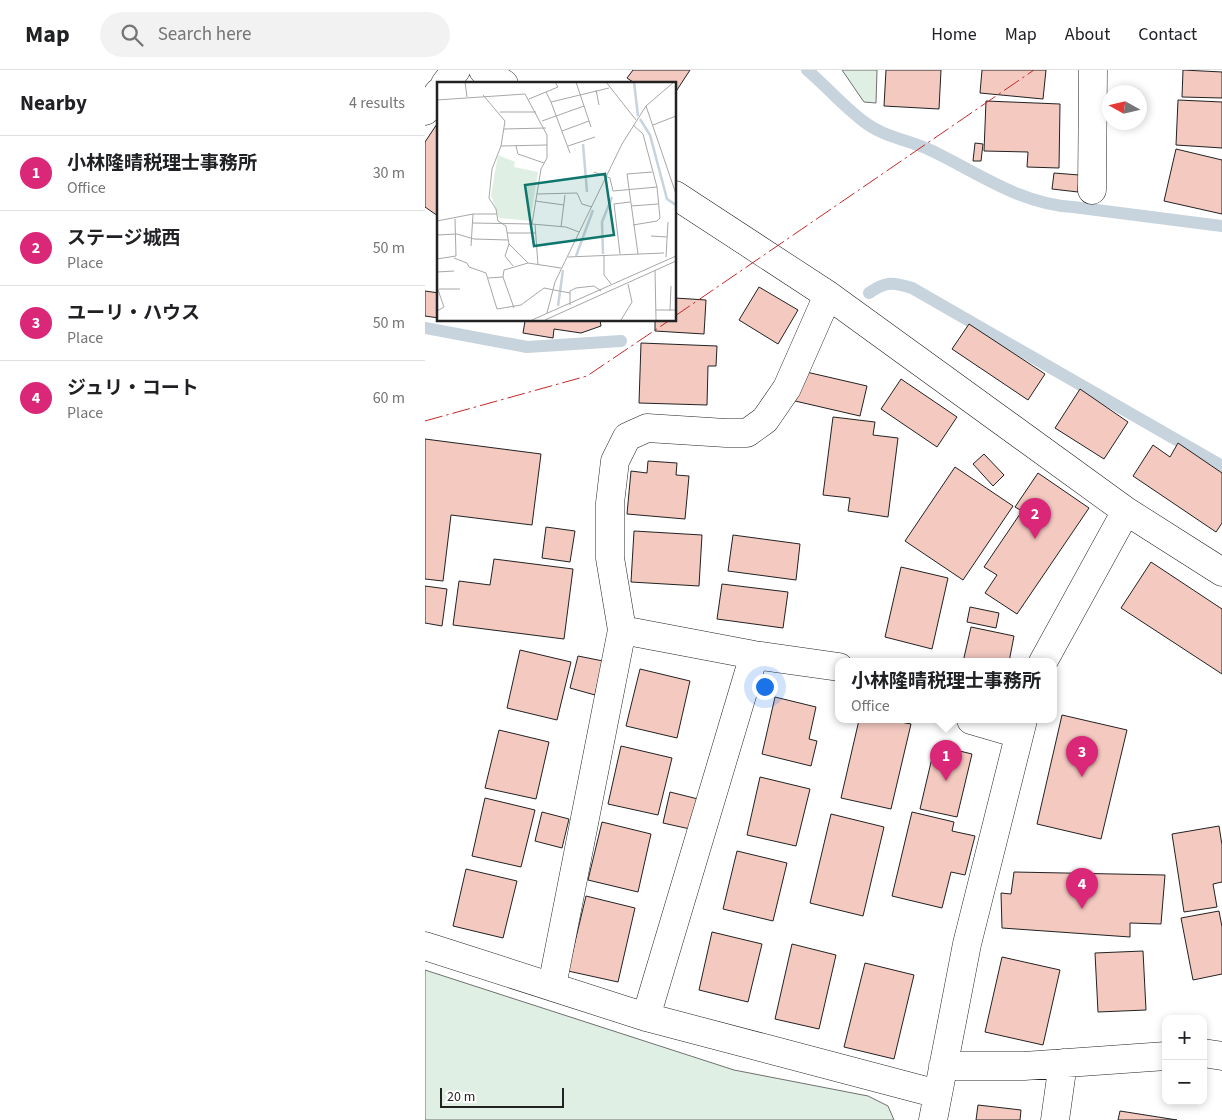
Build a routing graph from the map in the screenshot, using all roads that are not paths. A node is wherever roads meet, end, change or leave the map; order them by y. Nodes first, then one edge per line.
1 (455, 70) edge
2 (483, 70) edge
3 (1093, 70) edge
4 (446, 82) edge
5 (501, 82) edge
6 (437, 95) edge
7 (425, 111) edge
8 (1092, 190) dead end
9 (676, 196) edge
10 (827, 295) junction
11 (1126, 511) junction
12 (1222, 572) edge
13 (622, 630) junction
14 (754, 655) junction
15 (1045, 658) edge
16 (835, 666) edge
17 (992, 723) edge
18 (1021, 727) edge
19 (425, 946) edge
20 (552, 986) junction
21 (646, 1016) junction
22 (1207, 1054) edge
23 (1162, 1056) edge
24 (1222, 1056) edge
25 (1063, 1063) junction
26 (943, 1066) junction
27 (935, 1107) edge
28 (1055, 1120) edge

1 - 4 street
2 - 5 street
3 - 8 street
6 - 7 street
9 - 10 street
10 - 11 street
10 - 13 street
11 - 12 street
11 - 15 street
13 - 14 street
13 - 20 street
14 - 16 street
14 - 21 street
17 - 18 street
18 - 26 street
19 - 20 street
20 - 21 street
21 - 27 street
22 - 24 street
23 - 25 street
25 - 26 street
25 - 28 street
26 - 27 street

